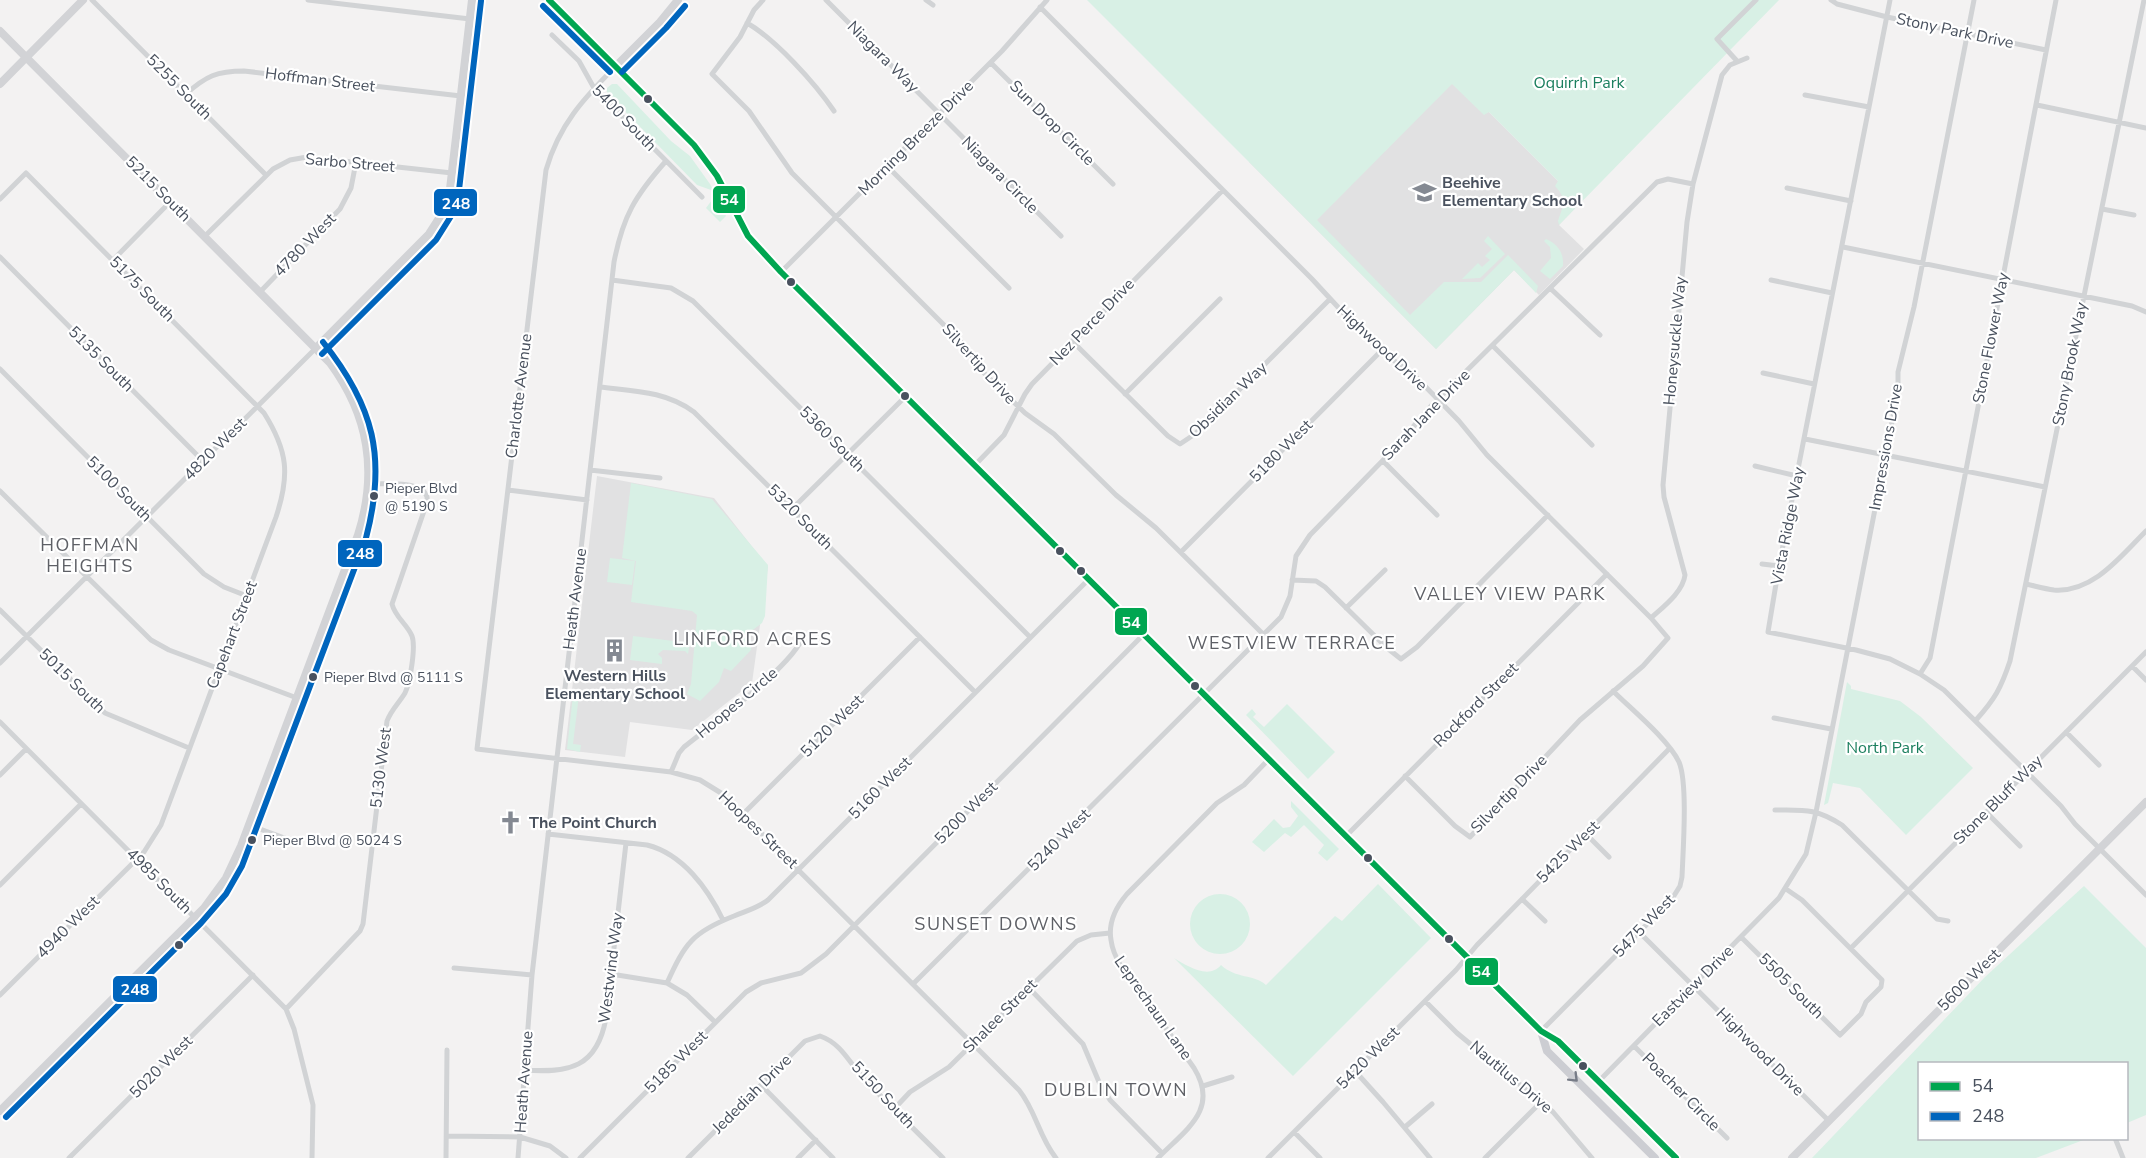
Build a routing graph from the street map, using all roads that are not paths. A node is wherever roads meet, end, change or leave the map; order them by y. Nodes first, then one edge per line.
1 (83, 0) edge
2 (92, 0) edge
3 (308, 0) edge
4 (472, 0) edge
5 (549, 0) edge
6 (678, 0) edge
7 (763, 0) edge
8 (826, 0) edge
9 (926, 0) edge
10 (1047, 0) edge
11 (1756, 0) edge
12 (1831, 0) edge
13 (1890, 0) edge
14 (1974, 0) edge
15 (2056, 0) edge
16 (2144, 0) edge
17 (392, 2) dead end
18 (933, 5) dead end
19 (1040, 7) junction
20 (392, 9) junction
21 (1887, 17) junction
22 (470, 19) junction
23 (747, 23) junction
24 (0, 31) edge
25 (1968, 34) junction
26 (552, 35) dead end
27 (2046, 50) junction
28 (26, 57) junction
29 (1747, 57) dead end
30 (1737, 61) junction
31 (991, 63) junction
32 (616, 66) junction
33 (0, 84) edge
34 (594, 88) junction
35 (186, 94) junction
36 (1806, 95) dead end
37 (461, 96) junction
38 (2037, 105) junction
39 (1869, 107) junction
40 (834, 111) dead end
41 (939, 114) junction
42 (2119, 121) junction
43 (2146, 128) edge
44 (666, 161) junction
45 (356, 162) junction
46 (887, 166) junction
47 (452, 173) junction
48 (266, 175) junction
49 (1113, 184) dead end
50 (1693, 184) junction
51 (1787, 188) dead end
52 (1222, 190) junction
53 (702, 197) dead end
54 (0, 199) edge
55 (1851, 201) junction
56 (171, 202) junction
57 (2102, 208) junction
58 (2134, 215) dead end
59 (836, 218) junction
60 (205, 236) junction
61 (1061, 236) dead end
62 (1843, 247) junction
63 (0, 257) edge
64 (113, 260) junction
65 (1922, 262) junction
66 (781, 272) junction
67 (2002, 279) junction
68 (612, 280) junction
69 (1771, 280) dead end
70 (1009, 288) dead end
71 (1551, 288) junction
72 (260, 292) junction
73 (1832, 293) junction
74 (2084, 296) junction
75 (1220, 299) dead end
76 (1330, 299) junction
77 (2146, 312) edge
78 (1600, 335) dead end
79 (1072, 341) junction
80 (1493, 346) junction
81 (316, 348) junction
82 (1381, 351) junction
83 (0, 369) edge
84 (1763, 373) dead end
85 (1814, 384) junction
86 (600, 387) junction
87 (1125, 394) junction
88 (906, 396) junction
89 (1437, 400) junction
90 (258, 406) junction
91 (1018, 406) junction
92 (1805, 439) junction
93 (1592, 445) dead end
94 (847, 454) junction
95 (1885, 456) junction
96 (1383, 460) junction
97 (203, 461) junction
98 (975, 465) junction
99 (1755, 466) dead end
100 (590, 470) junction
101 (1965, 472) junction
102 (1797, 476) junction
103 (660, 478) dead end
104 (369, 484) junction
105 (2045, 488) junction
106 (508, 490) junction
107 (0, 491) edge
108 (587, 500) junction
109 (792, 510) junction
110 (1437, 515) dead end
111 (1548, 515) junction
112 (147, 517) junction
113 (2146, 531) edge
114 (1181, 552) junction
115 (1762, 564) dead end
116 (1779, 566) junction
117 (1385, 570) dead end
118 (1607, 574) junction
119 (86, 577) junction
120 (1089, 579) junction
121 (1292, 580) junction
122 (2026, 584) junction
123 (247, 596) junction
124 (1346, 608) junction
125 (0, 610) edge
126 (1651, 618) junction
127 (804, 634) dead end
128 (1144, 634) junction
129 (1264, 635) junction
130 (27, 636) junction
131 (920, 637) junction
132 (1030, 637) junction
133 (1849, 648) junction
134 (2146, 652) edge
135 (0, 663) edge
136 (2132, 666) junction
137 (219, 669) junction
138 (1920, 674) junction
139 (2146, 680) edge
140 (1613, 691) junction
141 (975, 692) junction
142 (1204, 695) junction
143 (297, 698) junction
144 (1774, 718) dead end
145 (1976, 720) junction
146 (0, 722) edge
147 (1831, 729) junction
148 (2066, 732) junction
149 (189, 748) junction
150 (1670, 748) junction
151 (26, 749) junction
152 (477, 749) joint
153 (557, 758) junction
154 (1269, 759) junction
155 (2099, 765) dead end
156 (2026, 771) junction
157 (671, 772) junction
158 (0, 775) edge
159 (1405, 776) junction
160 (2146, 802) edge
161 (81, 804) junction
162 (1774, 810) dead end
163 (1816, 812) junction
164 (1986, 812) junction
165 (743, 814) junction
166 (249, 825) junction
167 (548, 834) junction
168 (1586, 834) junction
169 (1346, 836) junction
170 (290, 840) dead end
171 (626, 843) junction
172 (2020, 846) dead end
173 (2100, 849) junction
174 (1609, 857) dead end
175 (136, 859) junction
176 (798, 869) junction
177 (0, 885) edge
178 (1786, 889) junction
179 (1907, 890) junction
180 (2145, 892) edge
181 (1522, 899) junction
182 (195, 917) junction
183 (723, 920) junction
184 (1545, 921) dead end
185 (1948, 921) dead end
186 (855, 926) junction
187 (1639, 932) junction
188 (1110, 933) junction
189 (1741, 937) junction
190 (1851, 948) junction
191 (1467, 957) junction
192 (454, 968) dead end
193 (611, 974) junction
194 (253, 975) junction
195 (532, 975) junction
196 (780, 978) joint
197 (667, 983) junction
198 (913, 984) junction
199 (1694, 985) junction
200 (1029, 988) junction
201 (0, 995) edge
202 (1425, 1001) junction
203 (286, 1009) junction
204 (715, 1022) junction
205 (1541, 1031) junction
206 (820, 1036) joint
207 (973, 1044) junction
208 (1634, 1046) junction
209 (447, 1050) dead end
210 (524, 1070) junction
211 (1354, 1071) junction
212 (1232, 1077) dead end
213 (1599, 1081) junction
214 (761, 1085) junction
215 (1203, 1086) junction
216 (1542, 1101) junction
217 (1432, 1104) dead end
218 (894, 1109) junction
219 (0, 1111) edge
220 (1829, 1121) junction
221 (1405, 1127) junction
222 (1294, 1132) junction
223 (446, 1136) junction
224 (520, 1137) junction
225 (1727, 1138) dead end
226 (816, 1140) junction
227 (2116, 1140) edge
228 (1160, 1156) edge
229 (69, 1158) edge
230 (312, 1158) edge
231 (446, 1158) edge
232 (518, 1158) edge
233 (566, 1158) edge
234 (580, 1158) edge
235 (688, 1158) edge
236 (798, 1158) edge
237 (833, 1158) edge
238 (943, 1158) edge
239 (1056, 1158) edge
240 (1268, 1158) edge
241 (1320, 1158) edge
242 (1430, 1158) edge
243 (1485, 1158) edge
244 (1592, 1158) edge
245 (1654, 1158) edge
246 (1676, 1158) edge
247 (1792, 1158) edge
248 (2123, 1158) edge

1 - 28 street
2 - 35 street, 5255 South
3 - 20 street
4 - 22 street, 4820 West
5 - 32 main road
6 - 32 street
7 - 23 street
8 - 41 street, Niagara Way
9 - 18 street
10 - 19 street, Morning Breeze Drive
11 - 30 street
12 - 21 street, Stony Park Drive
13 - 21 street, Vista Ridge Way
14 - 25 street, Impressions Drive
15 - 27 street, Stone Flower Way
16 - 42 street, Stony Brook Way
17 - 20 street
19 - 31 street, Morning Breeze Drive
19 - 52 street, Highwood Drive
20 - 22 street
21 - 25 street, Stony Park Drive
21 - 39 street, Vista Ridge Way
22 - 37 street, 4820 West
23 - 40 street
23 - 59 street, Silvertip Drive
24 - 28 street, 5215 South
25 - 27 street, Stony Park Drive
25 - 65 street, Impressions Drive
26 - 34 street, 5400 South
27 - 38 street, Stone Flower Way
28 - 33 street
28 - 56 street, 5215 South
29 - 30 street
30 - 50 street, Honeysuckle Way
31 - 41 street, Morning Breeze Drive
31 - 49 street, Sun Drop Circle
32 - 34 street, Charlotte Avenue
32 - 66 main road
34 - 44 street, 5400 South
34 - 106 street, Charlotte Avenue
35 - 37 street, Hoffman Street
35 - 48 street, 5255 South
36 - 39 street
37 - 47 street, 4820 West
38 - 42 street
38 - 67 street, Stone Flower Way
39 - 55 street, Vista Ridge Way
41 - 46 street, Morning Breeze Drive
41 - 61 street, Niagara Circle
42 - 43 street
42 - 57 street, Stony Brook Way
44 - 53 street, 5400 South
44 - 68 street, Heath Avenue
45 - 47 street, Sarbo Street
45 - 48 street, Sarbo Street
45 - 72 street, 4780 West
46 - 59 street, Morning Breeze Drive
46 - 70 street
47 - 81 street, 4820 West
48 - 60 street, Sarbo Street
50 - 71 street, Sarah Jane Drive
50 - 126 street, Honeysuckle Way
51 - 55 street
52 - 76 street, Highwood Drive
52 - 79 street, Nez Perce Drive
54 - 64 street, 5175 South
55 - 62 street, Vista Ridge Way
56 - 60 street, 5215 South
56 - 64 street
57 - 58 street
57 - 74 street, Stony Brook Way
59 - 66 street, Morning Breeze Drive
59 - 91 street, Silvertip Drive
60 - 72 street, 5215 South
62 - 65 street
62 - 73 street, Vista Ridge Way
63 - 97 street, 5135 South
64 - 90 street, 5175 South
65 - 67 street
65 - 95 street, Impressions Drive
66 - 88 main road
67 - 74 street
67 - 101 street, Stone Flower Way
68 - 86 street, Heath Avenue
68 - 94 street, 5360 South
69 - 73 street
71 - 78 street
71 - 80 street, Sarah Jane Drive
72 - 81 street, 5215 South
73 - 85 street, Vista Ridge Way
74 - 77 street
74 - 105 street, Stony Brook Way
75 - 87 street
76 - 82 street, Highwood Drive
76 - 87 street, Obsidian Way
79 - 87 street, Obsidian Way
79 - 91 street, Nez Perce Drive
80 - 89 street, Sarah Jane Drive
80 - 93 street
81 - 90 street, 4820 West
81 - 104 street, 5215 South
82 - 89 street, Highwood Drive
82 - 114 street, 5180 West
83 - 112 street, 5100 South
84 - 85 street
85 - 92 street, Vista Ridge Way
86 - 100 street, Heath Avenue
86 - 109 street, 5320 South
88 - 94 street
88 - 98 main road
89 - 96 street, Sarah Jane Drive
89 - 111 street, Highwood Drive
90 - 97 street, 4820 West
90 - 123 street, Capehart Street
91 - 98 street, Nez Perce Drive
91 - 114 street, Silvertip Drive
92 - 95 street
92 - 102 street, Vista Ridge Way
94 - 109 street
94 - 132 street, 5360 South
95 - 101 street
95 - 133 street, Impressions Drive
96 - 110 street
96 - 121 street, Sarah Jane Drive
97 - 112 street, 4820 West
98 - 120 main road
99 - 102 street
100 - 103 street
100 - 108 street, Heath Avenue
101 - 105 street
101 - 138 street, Stone Flower Way
102 - 116 street, Vista Ridge Way
104 - 143 street, 5215 South
104 - 203 street, 5130 West
105 - 122 street, Stony Brook Way
106 - 108 street
106 - 152 street, Charlotte Avenue
107 - 119 street
108 - 153 street, Heath Avenue
109 - 131 street, 5320 South
111 - 118 street, Highwood Drive
111 - 124 street
112 - 119 street, 4820 West
112 - 123 street, 5100 South
113 - 122 street
114 - 129 street, Silvertip Drive
115 - 116 street
116 - 133 street, Vista Ridge Way
117 - 124 street
118 - 126 street, Highwood Drive
118 - 159 street, Rockford Street
119 - 130 street, 4820 West
119 - 137 street
120 - 128 main road
120 - 132 street, 5160 West
121 - 124 street
121 - 129 street, Sarah Jane Drive
122 - 145 street, Stony Brook Way
123 - 137 street, Capehart Street
125 - 130 street, 5015 South
126 - 140 street, Highwood Drive
127 - 157 street, Hoopes Circle
128 - 142 main road
128 - 186 street, 5200 West
129 - 142 street, Sarah Jane Drive
130 - 135 street, 4820 West
130 - 149 street, 5015 South
131 - 141 street, 5320 South
131 - 165 street, 5120 West
132 - 141 street, 5160 West
133 - 138 street, Vista Ridge Way
133 - 147 street, Impressions Drive
134 - 136 street, Stone Bluff Way
136 - 139 street
136 - 148 street, Stone Bluff Way
137 - 143 street
137 - 149 street, Capehart Street
138 - 145 street, Vista Ridge Way
140 - 150 street
140 - 159 street, Silvertip Drive
141 - 176 street, 5160 West
142 - 154 main road
142 - 198 street, 5240 West
143 - 166 street, 5215 South
144 - 147 street
145 - 156 street, Vista Ridge Way
146 - 151 street, 4985 South
147 - 163 street, Impressions Drive
148 - 155 street
148 - 156 street, Stone Bluff Way
149 - 175 street, Capehart Street
150 - 168 street, 5425 West
150 - 187 street, 5475 West
151 - 158 street
151 - 161 street, 4985 South
152 - 153 street, Hoopes Street
153 - 157 street, Hoopes Street
153 - 167 street, Heath Avenue
154 - 169 main road
154 - 188 street
156 - 164 street, Stone Bluff Way
156 - 173 street, Vista Ridge Way
157 - 165 street, Hoopes Street
159 - 169 street, Rockford Street
160 - 173 street, 5600 West
161 - 175 street, 4985 South
161 - 177 street
162 - 163 street
163 - 178 street, Impressions Drive
163 - 179 street
164 - 172 street
164 - 179 street, Stone Bluff Way
165 - 176 street, Hoopes Street
166 - 170 street
166 - 182 street, 5215 South
167 - 171 street
167 - 195 street, Heath Avenue
168 - 174 street
168 - 181 street, 5425 West
169 - 191 main road
171 - 183 street
171 - 193 street, Westwind Way
173 - 180 street, Vista Ridge Way
173 - 220 street, 5600 West
175 - 182 street, 4985 South
175 - 201 street, 4940 West
176 - 183 street, 5160 West
176 - 186 street, Hoopes Street
178 - 189 street, Eastview Drive
178 - 190 street
179 - 185 street
179 - 190 street, Stone Bluff Way
181 - 184 street
181 - 191 street, 5425 West
182 - 194 street, 4985 South
182 - 219 street, 5215 South
183 - 197 street, 5160 West
186 - 196 street, 5200 West
186 - 198 street, Hoopes Street
187 - 199 street, Highwood Drive
187 - 205 street, 5475 West
188 - 200 street, Shalee Street
188 - 215 street, Leprechaun Lane
189 - 190 street, 5505 South
189 - 199 street, Eastview Drive
191 - 202 street, 5420 West
191 - 205 main road
192 - 195 street
193 - 197 street
193 - 210 street, Westwind Way
194 - 203 street, 4985 South
194 - 229 street, 5020 West
195 - 210 street, Heath Avenue
196 - 204 street, 5185 West
197 - 204 street
198 - 207 street, Hoopes Street
199 - 208 street, Eastview Drive
199 - 220 street, Highwood Drive
200 - 207 street, Shalee Street
200 - 228 street
202 - 211 street, 5420 West
202 - 216 street, Nautilus Drive
203 - 230 street, 4985 South
204 - 234 street, 5185 West
205 - 213 main road
205 -> 245 main road
206 - 214 street, Jedediah Drive
206 - 218 street, 5150 South
207 - 218 street, Shalee Street
207 - 239 street, Hoopes Street
208 - 213 street, Eastview Drive
208 - 225 street, Poacher Circle
209 - 223 street
210 - 224 street, Heath Avenue
211 - 221 street
211 - 222 street, 5420 West
212 - 215 street
213 - 246 main road
214 - 226 street
214 - 235 street, Jedediah Drive
215 - 228 street
216 - 243 street
216 - 244 street, Nautilus Drive
217 - 221 street
218 - 238 street, 5150 South
220 - 247 street, 5600 West
221 - 242 street
222 - 240 street, 5420 West
222 - 241 street
223 - 224 street
223 - 231 street
224 - 232 street, Heath Avenue
224 - 233 street
226 - 236 street
226 - 237 street
227 - 248 street

